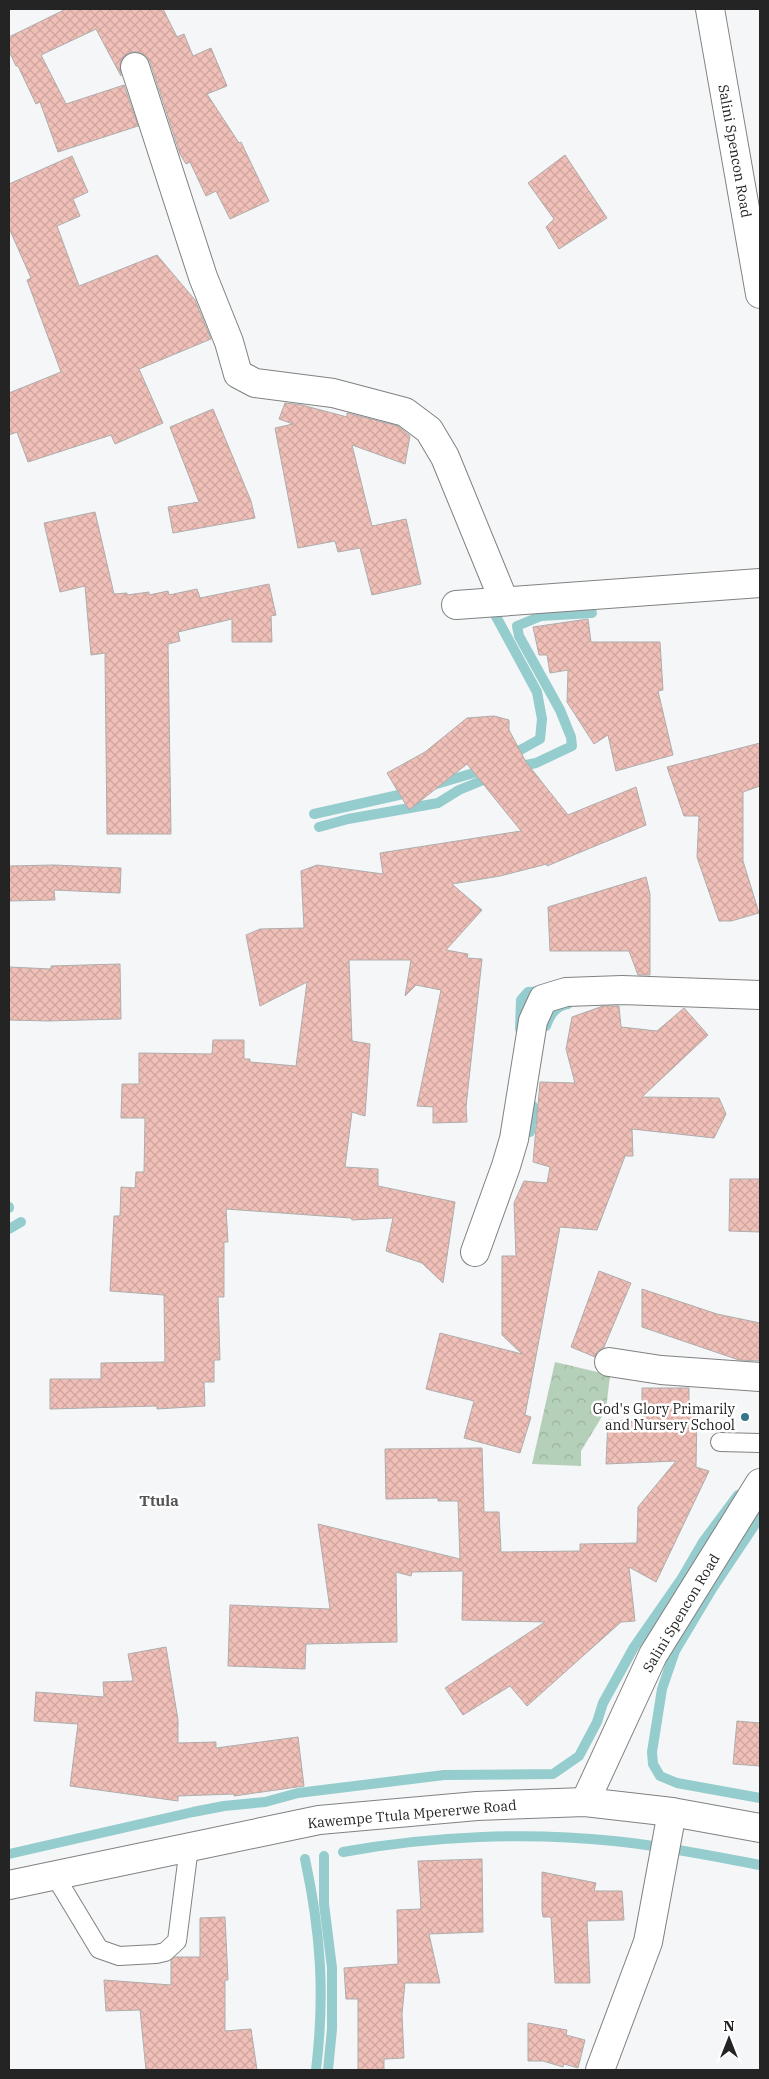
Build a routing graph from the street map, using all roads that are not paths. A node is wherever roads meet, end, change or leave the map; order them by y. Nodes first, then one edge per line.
1 (710, 9) edge
2 (135, 67) dead end
3 (760, 294) edge
4 (760, 583) edge
5 (504, 601) junction
6 (456, 605) dead end
7 (760, 995) edge
8 (475, 1252) dead end
9 (609, 1362) dead end
10 (760, 1377) edge
11 (720, 1442) dead end
12 (760, 1443) edge
13 (760, 1483) edge
14 (585, 1802) junction
15 (672, 1812) junction
16 (760, 1828) edge
17 (189, 1847) junction
18 (55, 1876) junction
19 (9, 1885) edge
20 (600, 2070) edge

1 - 3 street, Salini Spencon Road
2 - 5 street
4 - 5 street
5 - 6 street
7 - 8 street
9 - 10 street
11 - 12 lane
13 - 14 street, Salini Spencon Road
14 - 15 street, Kawempe Ttula Mpererwe Road
14 - 17 street, Kawempe Ttula Mpererwe Road
15 - 16 street, Kawempe Ttula Mpererwe Road
15 - 20 street
17 - 18 street, Kawempe Ttula Mpererwe Road
17 - 18 lane
18 - 19 street, Kawempe Ttula Mpererwe Road

